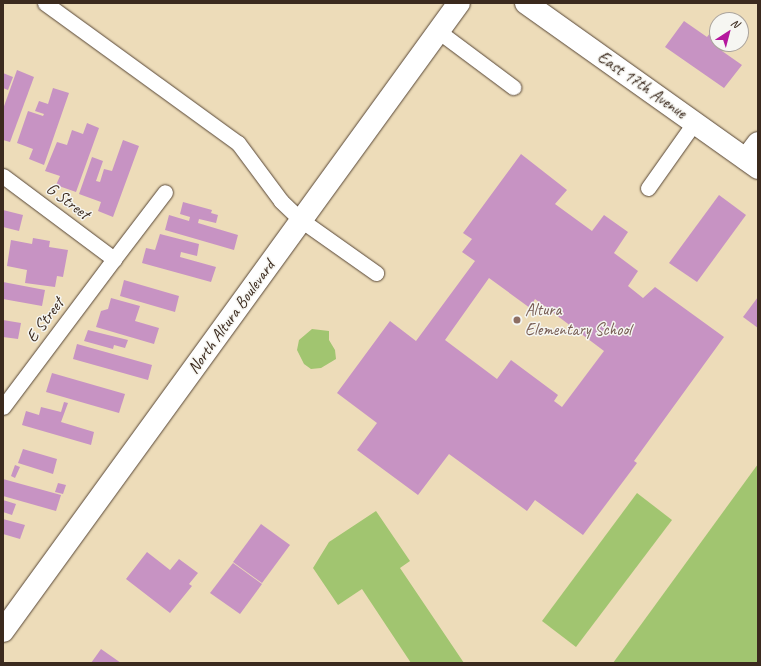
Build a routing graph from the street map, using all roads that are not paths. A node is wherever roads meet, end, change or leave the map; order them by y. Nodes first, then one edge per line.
1 (45, 3) edge
2 (459, 3) edge
3 (526, 3) edge
4 (438, 31) junction
5 (513, 87) dead end
6 (694, 123) junction
7 (754, 157) edge
8 (3, 176) edge
9 (648, 188) dead end
10 (165, 192) dead end
11 (301, 220) junction
12 (112, 258) junction
13 (376, 273) dead end
14 (3, 408) edge
15 (3, 631) edge

1 - 11 lane
2 - 4 street, North Altura Boulevard
3 - 6 street, East 17th Avenue
4 - 5 lane
4 - 11 street, North Altura Boulevard
6 - 7 street, East 17th Avenue
6 - 9 lane
8 - 12 lane, G Street
10 - 12 lane, E Street
11 - 13 lane
11 - 15 street, North Altura Boulevard
12 - 14 lane, E Street

